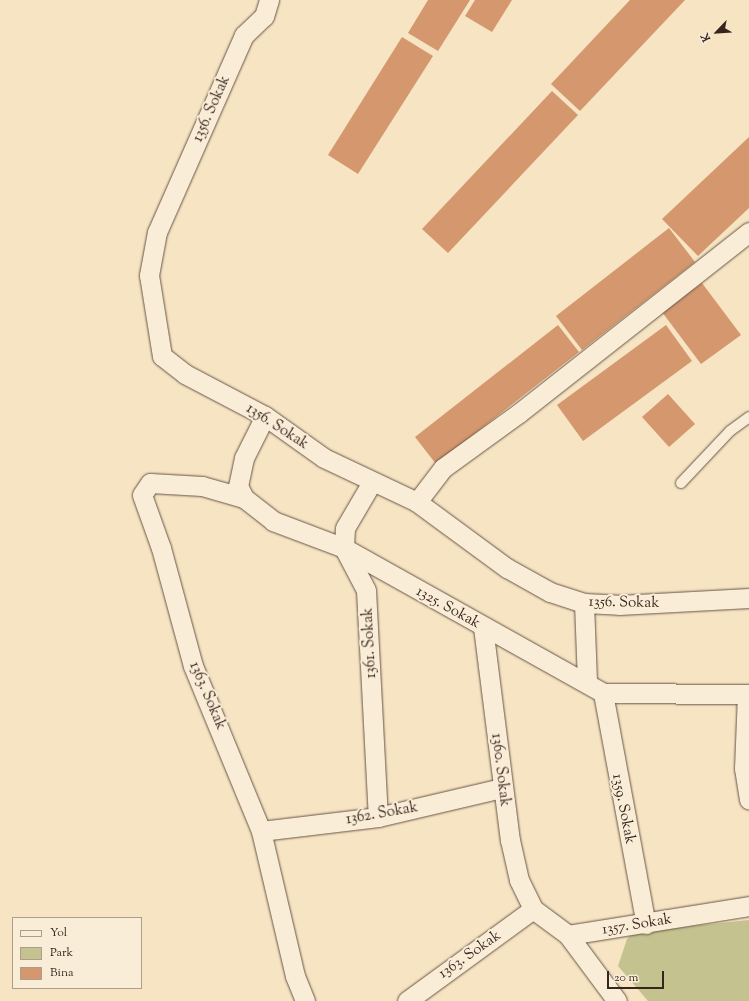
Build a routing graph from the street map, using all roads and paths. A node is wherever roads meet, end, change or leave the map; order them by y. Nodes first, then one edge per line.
1 (269, 0) edge
2 (749, 232) edge
3 (265, 416) junction
4 (749, 417) edge
5 (372, 482) junction
6 (681, 483) dead end
7 (244, 498) junction
8 (417, 502) junction
9 (344, 548) junction
10 (749, 598) edge
11 (584, 603) junction
12 (483, 627) junction
13 (587, 682) junction
14 (603, 693) junction
15 (748, 694) edge
16 (502, 788) junction
17 (749, 800) edge
18 (378, 817) junction
19 (261, 831) junction
20 (749, 906) edge
21 (533, 909) junction
22 (646, 924) junction
23 (568, 935) junction
24 (305, 1001) edge
25 (407, 1001) edge
26 (617, 1001) edge

1 - 3 street, 1356. Sokak
2 - 8 street
3 - 5 street, 1356. Sokak
3 - 7 street
4 - 6 lane
5 - 8 street, 1356. Sokak
5 - 9 street
7 - 9 street, 1325. Sokak
7 - 19 street, 1363. Sokak
8 - 11 street, 1356. Sokak
9 - 12 street, 1325. Sokak
9 - 18 street, 1361. Sokak
10 - 11 street, 1356. Sokak
11 - 13 street
12 - 13 street, 1325. Sokak
12 - 16 street, 1360. Sokak
13 - 14 street, 1325. Sokak
14 - 15 street
14 - 22 street, 1359. Sokak
15 - 17 street
16 - 18 street, 1362. Sokak
16 - 21 street, 1360. Sokak
18 - 19 street, 1362. Sokak
19 - 24 street, 1363. Sokak
20 - 22 street, 1357. Sokak
21 - 23 street
21 - 25 street, 1363. Sokak
22 - 23 street, 1357. Sokak
23 - 26 street

